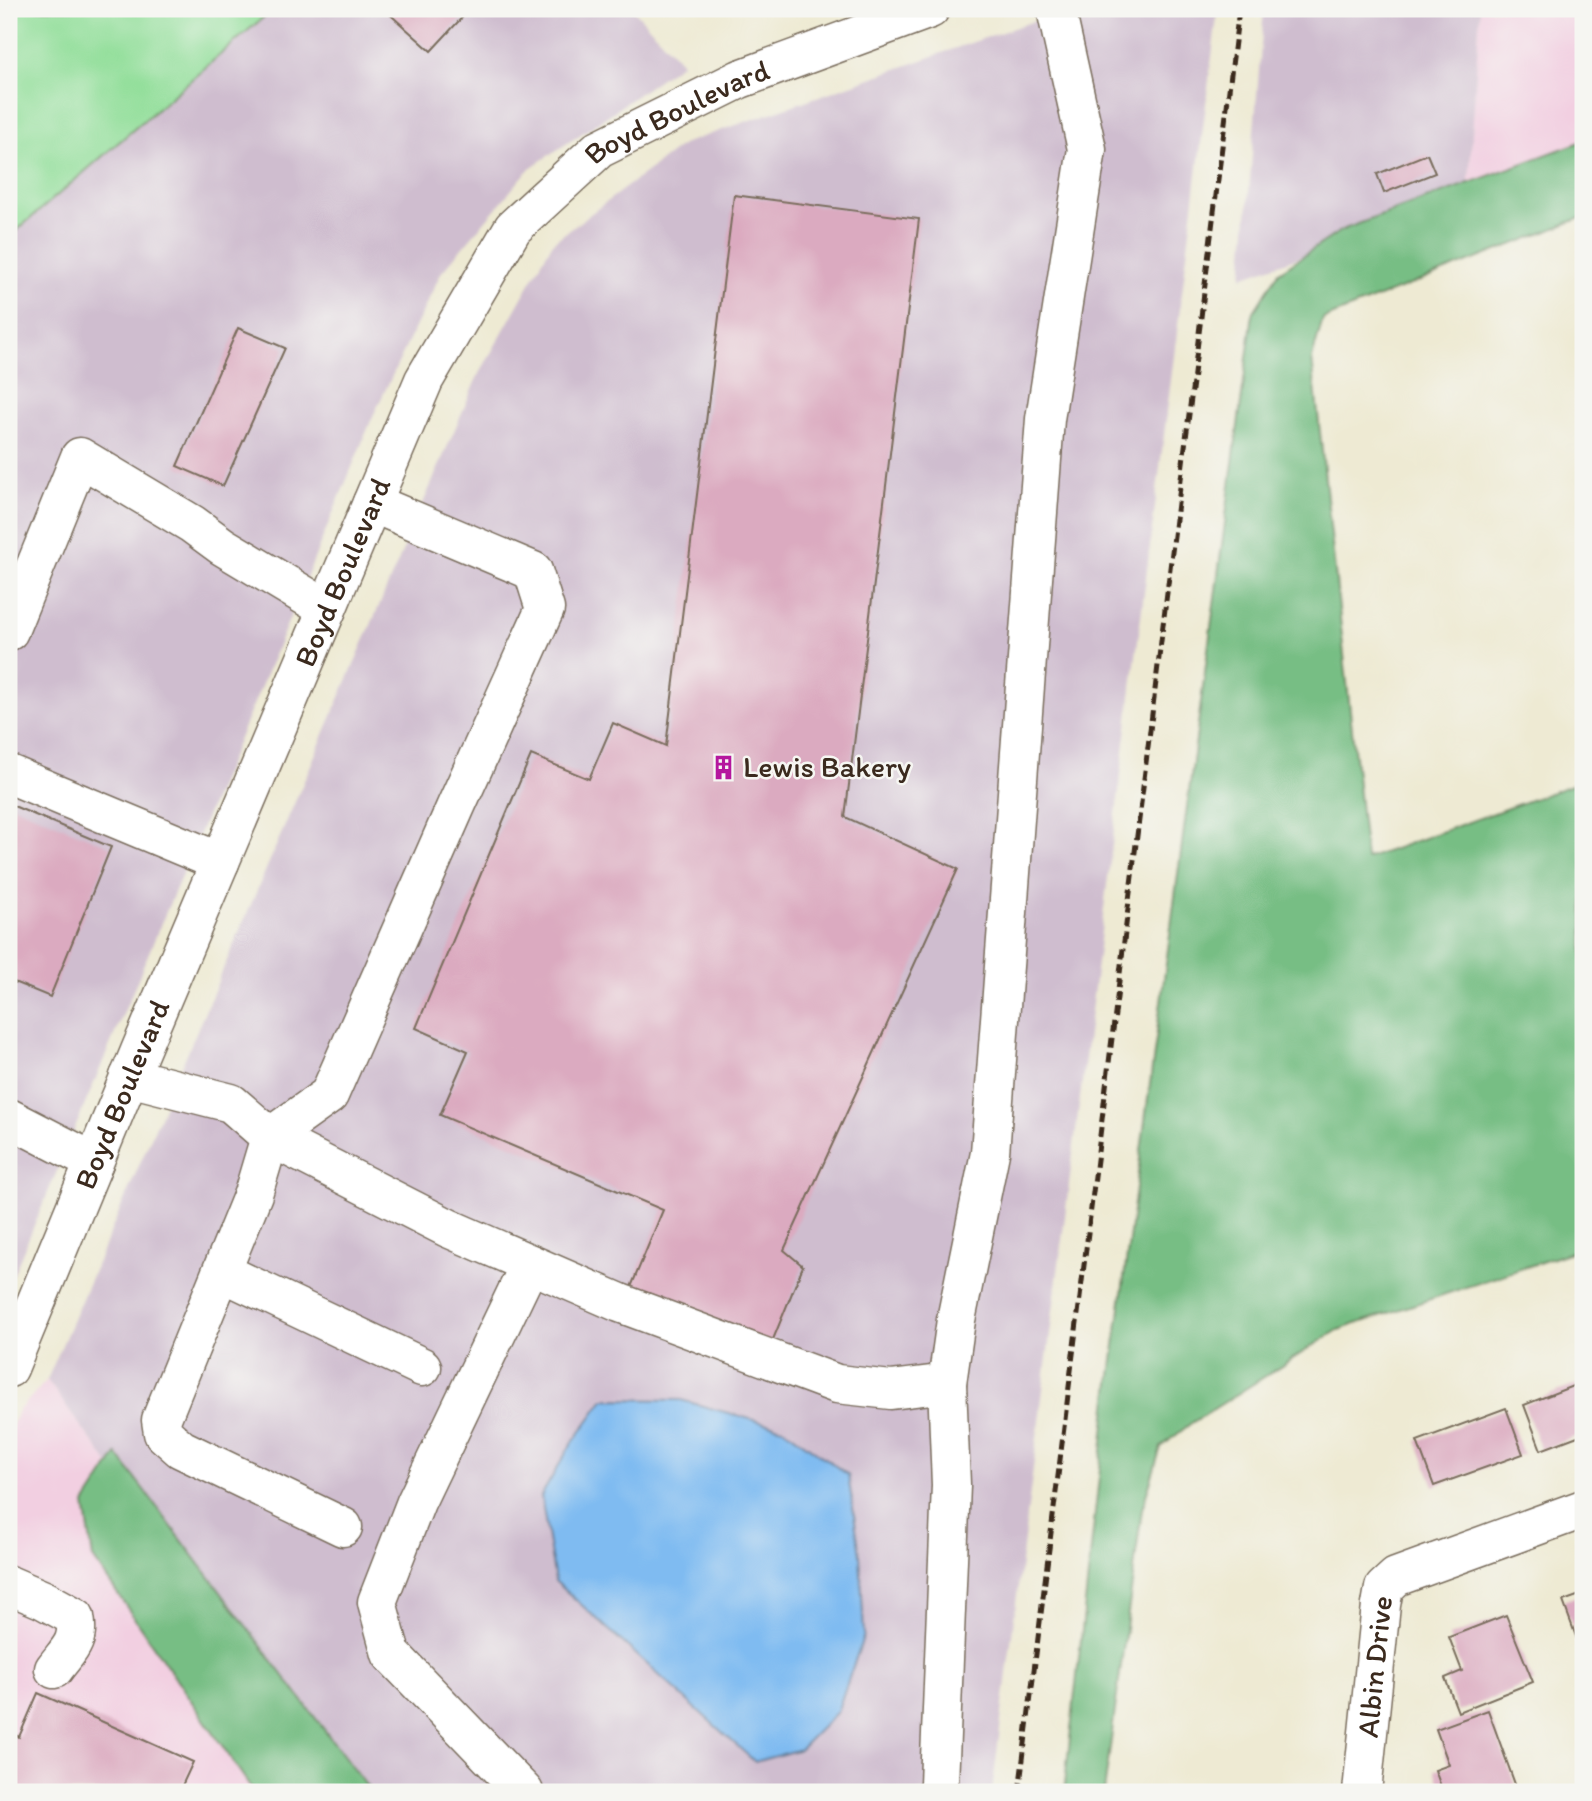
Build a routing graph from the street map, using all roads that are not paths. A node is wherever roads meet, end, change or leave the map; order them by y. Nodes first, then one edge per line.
1 (930, 9) edge
2 (1056, 9) edge
3 (372, 503) junction
4 (327, 609) junction
5 (9, 631) edge
6 (9, 774) edge
7 (220, 862) junction
8 (129, 1077) junction
9 (9, 1118) edge
10 (270, 1137) junction
11 (94, 1161) junction
12 (530, 1264) junction
13 (222, 1272) junction
14 (422, 1367) dead end
15 (9, 1368) edge
16 (947, 1383) junction
17 (1583, 1509) edge
18 (343, 1527) dead end
19 (9, 1586) edge
20 (54, 1670) dead end
21 (524, 1792) edge
22 (937, 1792) edge
23 (1362, 1792) edge

1 - 3 street, Boyd Boulevard
2 - 16 street
3 - 4 street, Boyd Boulevard
3 - 10 street
4 - 5 street
4 - 7 street, Boyd Boulevard
6 - 7 street
7 - 8 street, Boyd Boulevard
8 - 10 street
8 - 11 street, Boyd Boulevard
9 - 11 street
10 - 12 street
10 - 13 street
11 - 15 street, Boyd Boulevard
12 - 16 street
12 - 21 street
13 - 14 street
13 - 18 street
16 - 22 street
17 - 23 street, Albin Drive
19 - 20 street

